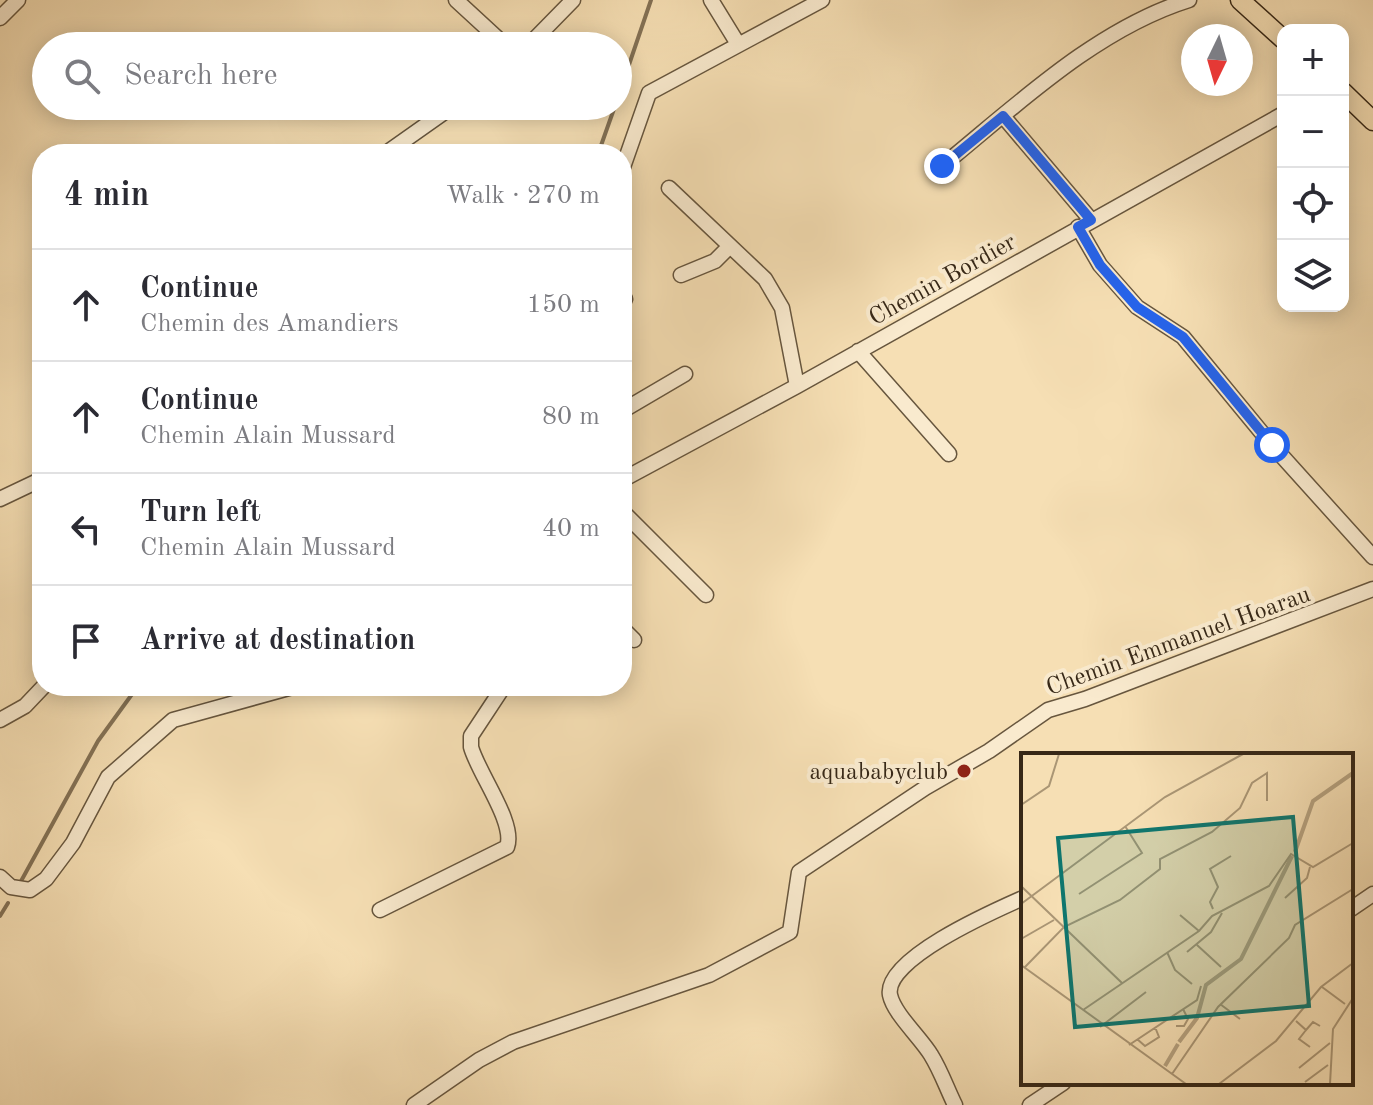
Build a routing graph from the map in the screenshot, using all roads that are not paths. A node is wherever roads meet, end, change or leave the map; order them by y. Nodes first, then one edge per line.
1 (18, 0) edge
2 (456, 0) edge
3 (573, 0) edge
4 (711, 0) edge
5 (822, 0) edge
6 (1189, 0) edge
7 (1240, 0) edge
8 (0, 18) edge
9 (491, 32) edge
10 (542, 32) edge
11 (1277, 34) edge
12 (738, 44) junction
13 (1347, 96) edge
14 (1003, 116) junction
15 (1277, 117) edge
16 (433, 120) edge
17 (1373, 121) edge
18 (399, 144) edge
19 (631, 144) edge
20 (942, 166) dead end
21 (669, 188) dead end
22 (1084, 224) junction
23 (730, 246) junction
24 (681, 275) dead end
25 (858, 351) junction
26 (685, 374) dead end
27 (797, 386) junction
28 (632, 405) edge
29 (949, 454) dead end
30 (632, 475) edge
31 (32, 484) edge
32 (0, 499) edge
33 (632, 521) edge
34 (1373, 557) edge
35 (1373, 589) edge
36 (706, 595) dead end
37 (34, 696) edge
38 (260, 696) edge
39 (497, 696) edge
40 (0, 720) edge
41 (0, 877) edge
42 (1373, 894) edge
43 (1021, 899) edge
44 (1353, 908) edge
45 (380, 910) dead end
46 (1060, 1085) edge
47 (414, 1105) edge
48 (955, 1105) edge
49 (1030, 1105) edge

1 - 8 street
2 - 9 street
3 - 10 street
4 - 12 street
5 - 12 street
6 - 14 street
7 - 11 main road
12 - 19 street
13 - 17 main road
14 - 20 street
14 - 22 street
15 - 22 street, Chemin Bordier
16 - 18 street
21 - 23 street
22 - 25 street, Chemin Bordier
22 - 34 street
23 - 24 street
23 - 27 street
25 - 27 street, Chemin Bordier
25 - 29 street
26 - 28 street
27 - 30 street, Chemin Bordier
31 - 32 street
33 - 36 street
35 - 47 street, Chemin Emmanuel Hoarau
37 - 40 street
38 - 41 street
39 - 45 street
42 - 44 street
43 - 48 street
46 - 49 street

